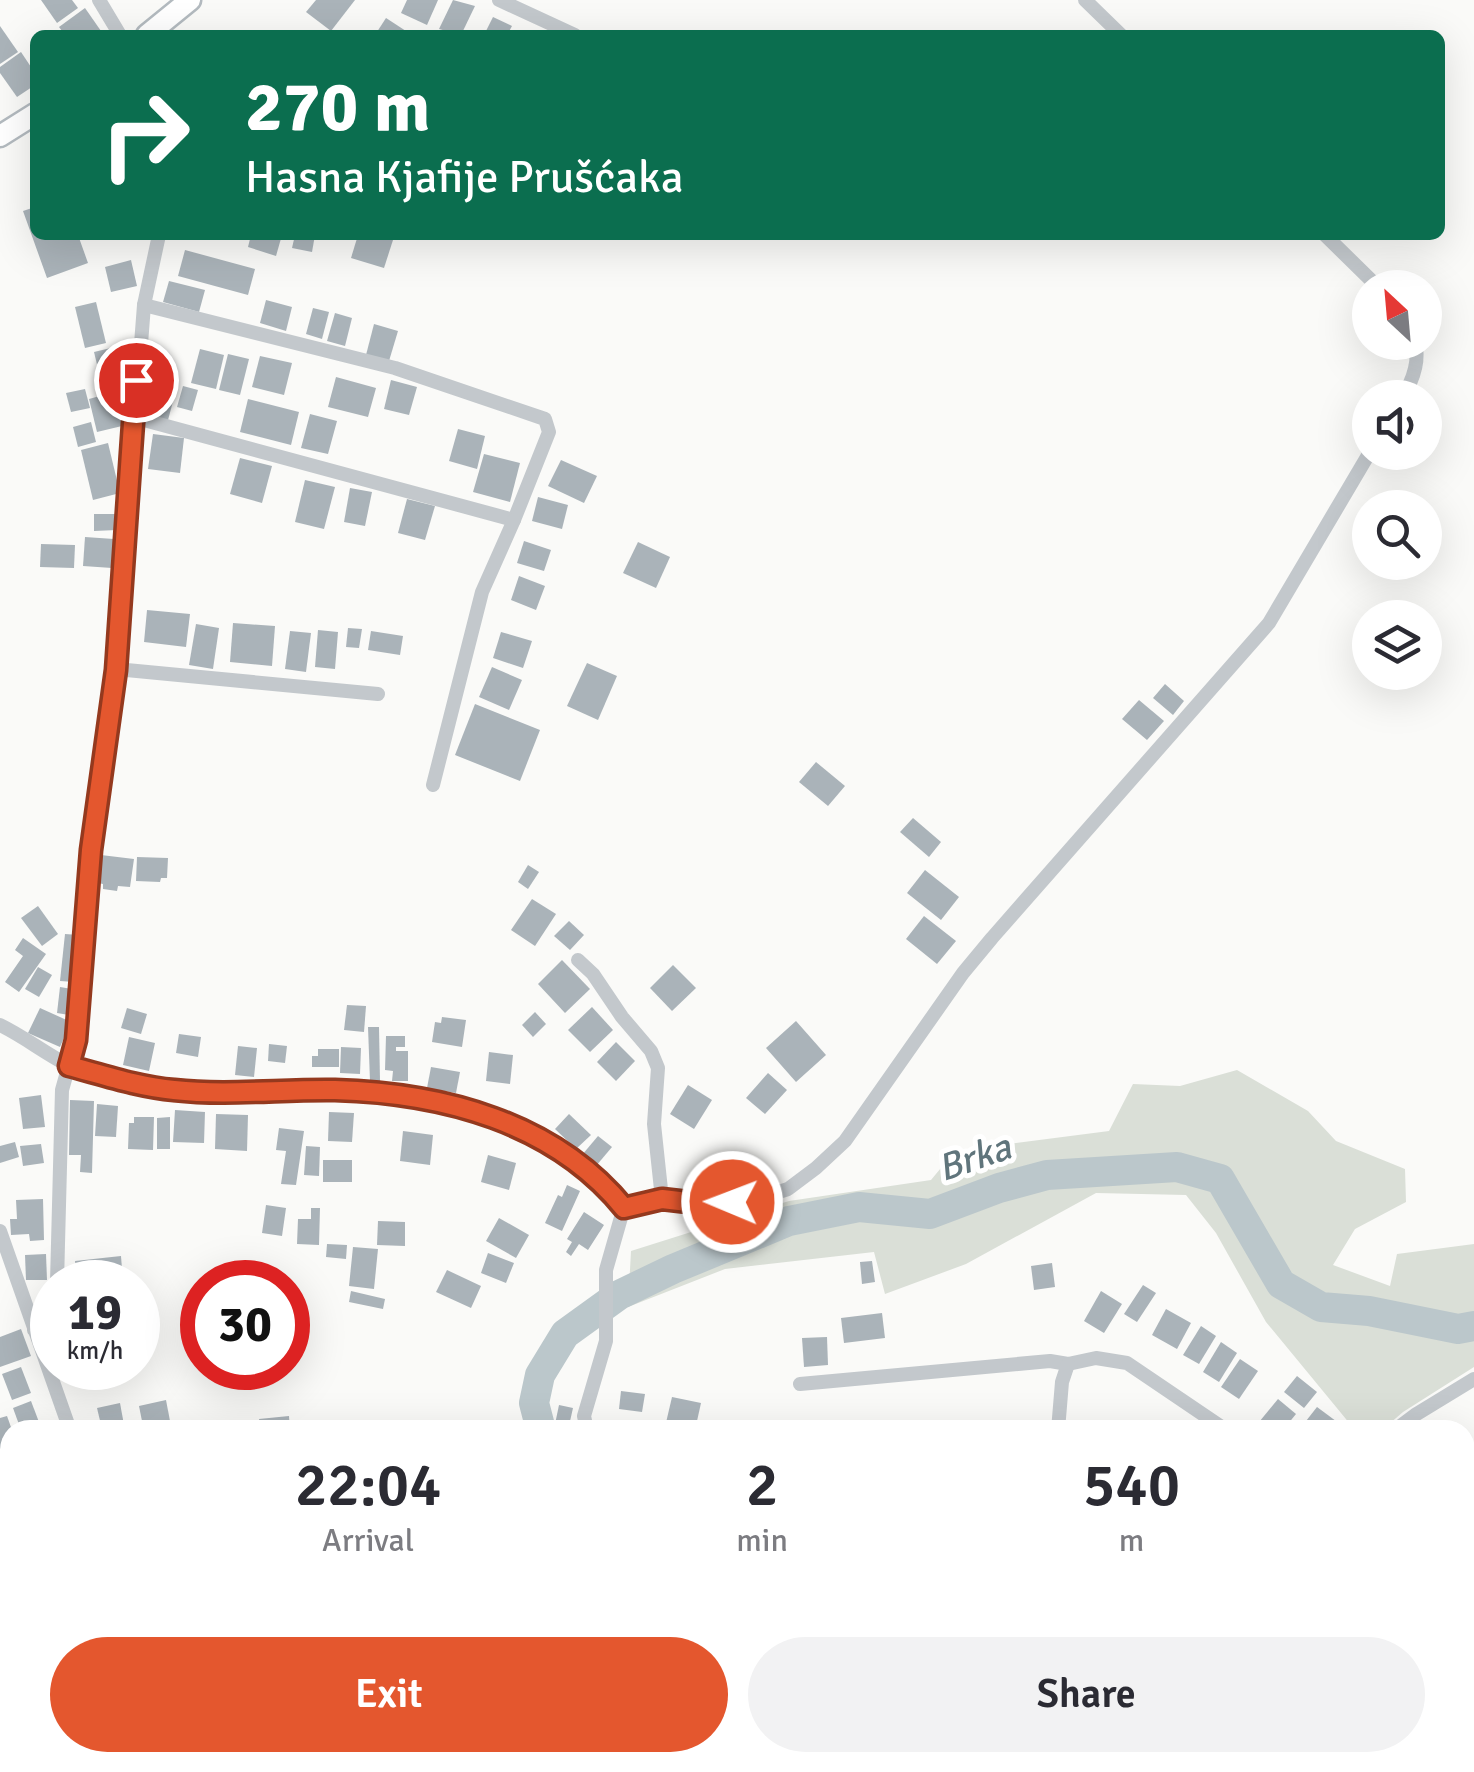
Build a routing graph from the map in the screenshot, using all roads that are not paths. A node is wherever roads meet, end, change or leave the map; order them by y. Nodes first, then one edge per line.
1 (99, 0) edge
2 (190, 0) edge
3 (498, 0) edge
4 (1085, 0) edge
5 (117, 30) edge
6 (153, 30) edge
7 (564, 30) edge
8 (1116, 30) edge
9 (30, 117) edge
10 (0, 136) edge
11 (158, 240) edge
12 (1330, 240) edge
13 (1361, 270) edge
14 (144, 305) junction
15 (133, 417) junction
16 (1359, 470) edge
17 (514, 520) junction
18 (116, 670) junction
19 (378, 694) dead end
20 (433, 785) dead end
21 (578, 960) dead end
22 (0, 1026) edge
23 (69, 1066) junction
24 (662, 1199) junction
25 (624, 1208) junction
26 (0, 1232) edge
27 (57, 1260) edge
28 (30, 1318) edge
29 (1068, 1364) junction
30 (1474, 1379) edge
31 (800, 1384) dead end
32 (56, 1390) edge
33 (66, 1420) edge
34 (585, 1420) edge
35 (1059, 1420) edge
36 (1211, 1420) edge
37 (1408, 1420) edge

1 - 5 street
2 - 6 main road
3 - 7 street
4 - 8 street
9 - 10 main road
11 - 14 street
12 - 13 street
14 - 15 street
14 - 17 street
15 - 17 street
15 - 18 street
16 - 24 street
17 - 20 street
18 - 19 street
18 - 23 street
21 - 24 street
22 - 23 street
23 - 25 street
23 - 27 street
24 - 25 street
25 - 34 street
26 - 28 street
29 - 31 street
29 - 35 street
29 - 36 street
30 - 37 street
32 - 33 street

